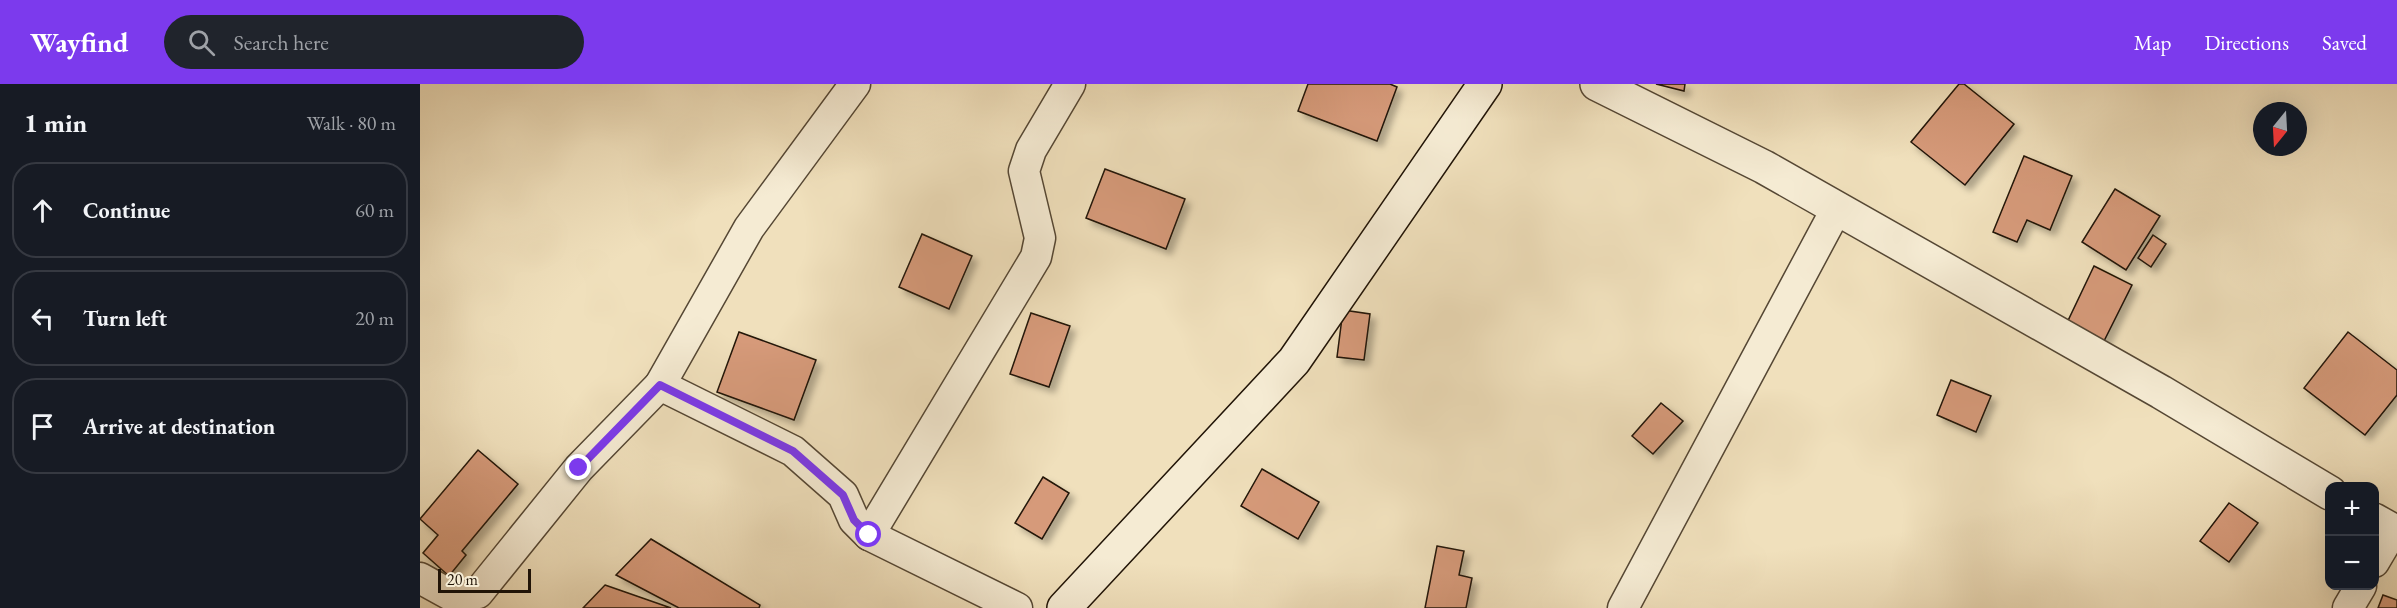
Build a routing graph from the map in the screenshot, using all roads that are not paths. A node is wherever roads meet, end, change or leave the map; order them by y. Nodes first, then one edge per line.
1 (855, 84) edge
2 (1070, 84) edge
3 (1485, 84) edge
4 (1597, 84) edge
5 (1837, 208) junction
6 (660, 385) junction
7 (2325, 490) edge
8 (2388, 528) edge
9 (869, 535) junction
10 (2379, 550) edge
11 (420, 578) edge
12 (2358, 590) edge
13 (1017, 608) edge
14 (1064, 608) edge
15 (1623, 608) edge
16 (2348, 608) edge

1 - 6 street
2 - 9 street
3 - 14 street
4 - 5 street
5 - 7 street
5 - 15 street
6 - 9 street
6 - 11 street
8 - 10 street
9 - 13 street
12 - 16 street

